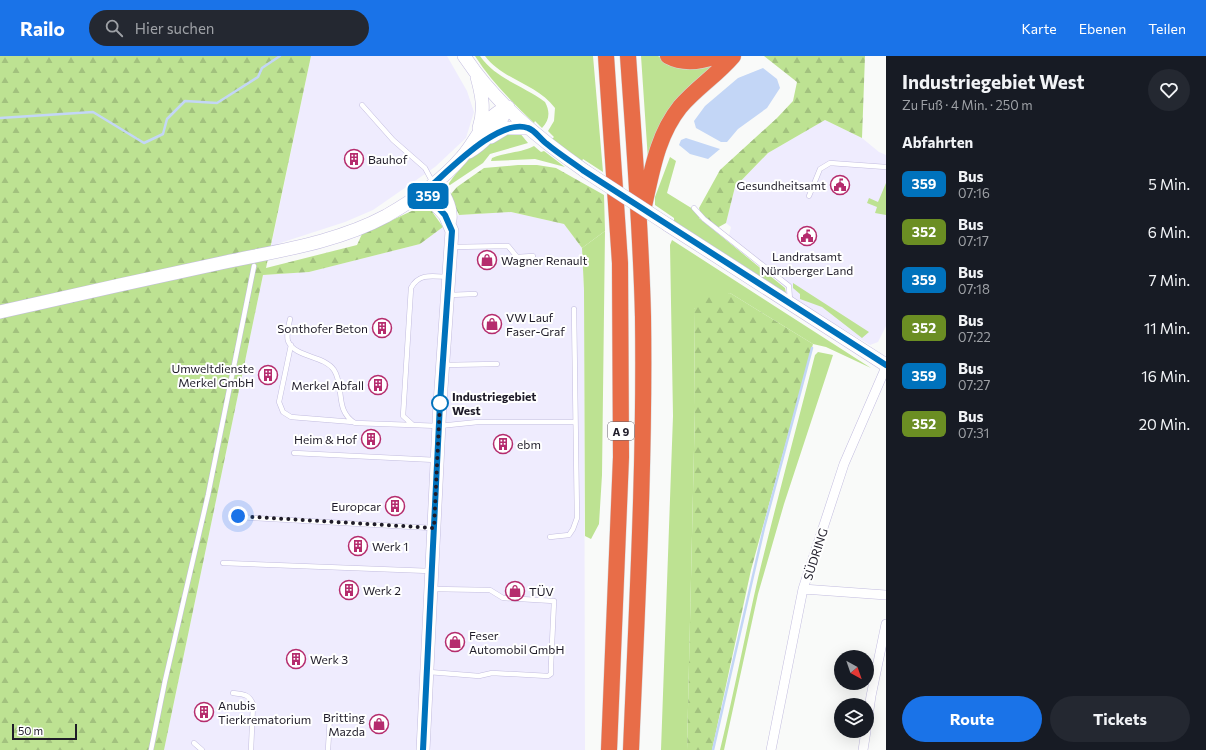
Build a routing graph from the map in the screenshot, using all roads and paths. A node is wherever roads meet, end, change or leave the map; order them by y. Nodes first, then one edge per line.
1 (464, 56) edge
2 (606, 56) edge
3 (628, 56) edge
4 (668, 56) edge
5 (716, 56) edge
6 (733, 56) edge
7 (476, 75) junction
8 (362, 105) dead end
9 (508, 107) junction
10 (528, 128) junction
11 (478, 132) junction
12 (478, 147) junction
13 (463, 156) junction
14 (886, 167) edge
15 (431, 186) junction
16 (809, 196) dead end
17 (694, 208) dead end
18 (640, 226) junction
19 (451, 247) junction
20 (533, 256) dead end
21 (254, 266) dead end
22 (448, 277) junction
23 (475, 294) dead end
24 (447, 295) junction
25 (790, 305) junction
26 (574, 309) dead end
27 (0, 312) edge
28 (290, 319) dead end
29 (291, 345) junction
30 (498, 364) dead end
31 (442, 366) junction
32 (886, 366) edge
33 (355, 422) junction
34 (575, 422) junction
35 (413, 425) junction
36 (439, 426) junction
37 (294, 453) dead end
38 (437, 460) junction
39 (238, 516) dead end
40 (434, 528) junction
41 (550, 537) dead end
42 (223, 563) dead end
43 (432, 571) junction
44 (431, 589) junction
45 (803, 589) junction
46 (886, 595) edge
47 (886, 624) edge
48 (427, 671) junction
49 (233, 693) dead end
50 (871, 698) edge
51 (330, 716) dead end
52 (865, 738) edge
53 (194, 743) dead end
54 (152, 750) edge
55 (202, 750) edge
56 (251, 750) edge
57 (328, 750) edge
58 (423, 750) edge
59 (609, 750) edge
60 (631, 750) edge
61 (771, 750) edge
62 (863, 750) edge

1 - 7 street
2 - 59 highway, A 9
3 - 18 highway, A 9
4 - 5 highway
6 - 18 highway
7 - 9 street
7 - 11 street
8 - 15 lane
9 - 10 street
9 - 11 street
9 - 12 street
10 - 12 street
10 - 25 street, bridge
11 - 13 street
12 - 13 street
13 - 15 street
14 - 16 lane
15 - 19 street
15 - 27 street
17 - 25 lane
18 - 60 highway, A 9
19 - 20 lane
19 - 22 street
21 - 54 lane
22 - 24 street
22 - 35 lane
23 - 24 lane
24 - 31 street
25 - 32 street
26 - 34 lane
28 - 29 lane
29 - 33 lane
29 - 33 lane
30 - 31 lane
31 - 36 street
32 - 45 street, SÜDRING
33 - 35 lane
34 - 36 lane
34 - 41 lane
35 - 36 lane
36 - 38 street
37 - 38 lane
38 - 40 street
39 - 40 lane
40 - 43 street
42 - 43 lane
43 - 44 street
44 - 48 street
44 - 48 lane
45 - 46 street
45 - 61 street, SÜDRING
47 - 50 street
48 - 58 street
49 - 56 lane
51 - 57 lane
52 - 62 street
53 - 55 lane

